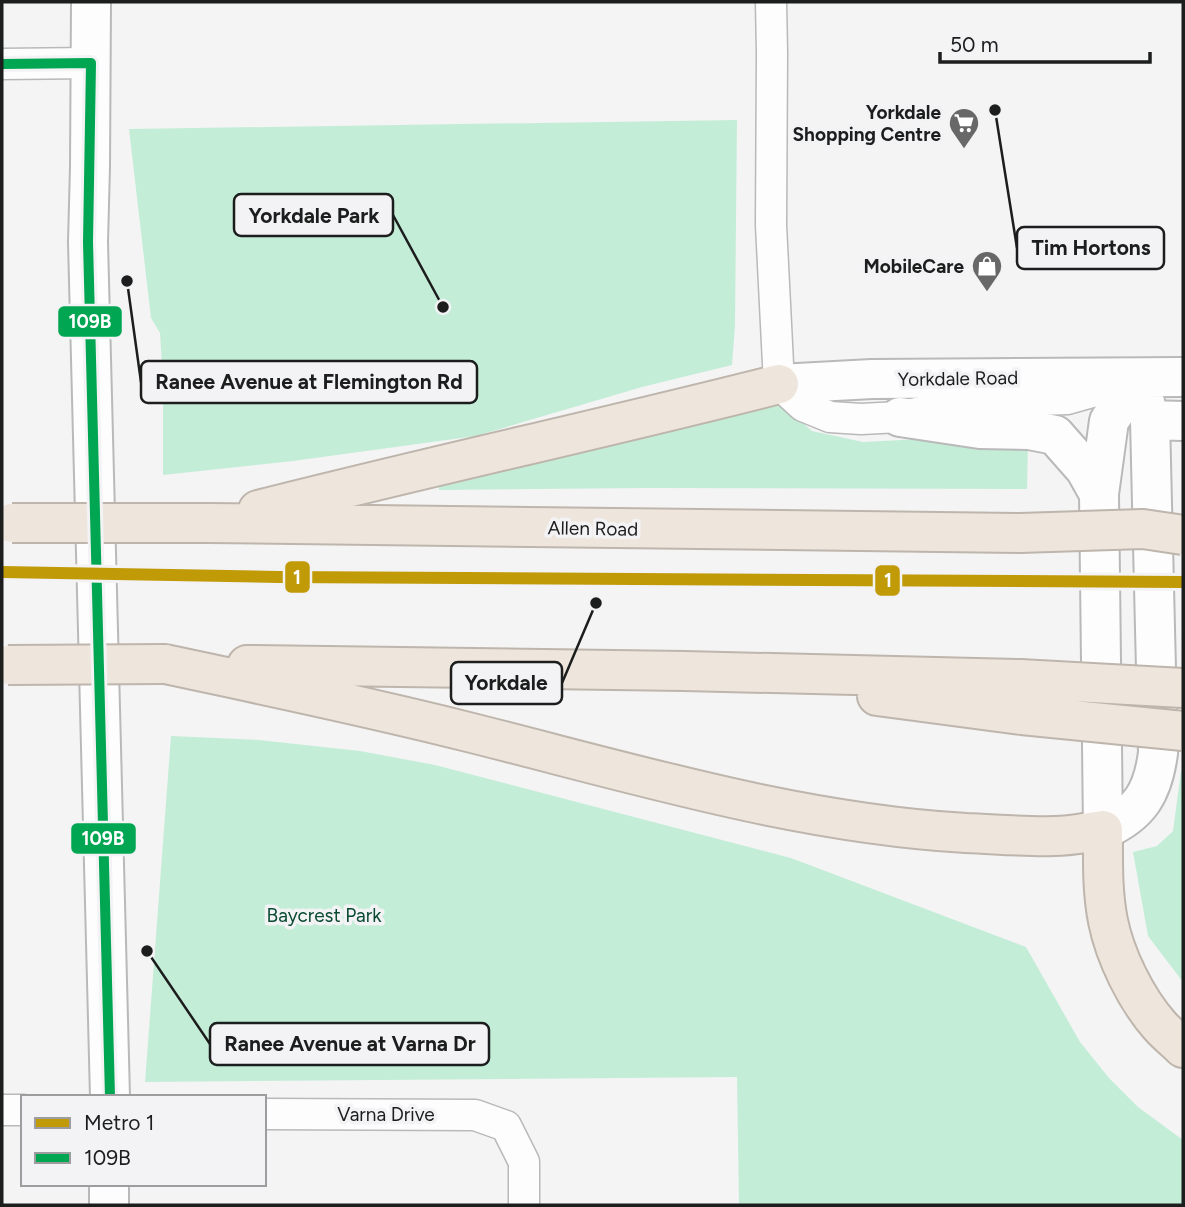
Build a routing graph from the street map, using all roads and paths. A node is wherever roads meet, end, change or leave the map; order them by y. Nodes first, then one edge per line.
1 (91, 2) edge
2 (771, 2) edge
3 (91, 63) junction
4 (2, 64) edge
5 (1183, 377) edge
6 (1138, 378) junction
7 (779, 384) junction
8 (900, 417) junction
9 (1167, 420) edge
10 (1099, 494) junction
11 (1183, 520) edge
12 (7, 523) edge
13 (209, 523) junction
14 (1143, 529) junction
15 (1183, 535) edge
16 (164, 664) junction
17 (5, 665) edge
18 (1183, 688) edge
19 (1021, 697) junction
20 (1183, 732) edge
21 (1102, 830) junction
22 (1183, 1048) edge
23 (110, 1095) edge
24 (2, 1110) edge
25 (21, 1110) edge
26 (266, 1114) edge
27 (109, 1186) edge
28 (109, 1205) edge
29 (524, 1205) edge

1 - 3 street
2 - 7 street
3 - 4 street
3 - 23 street
5 - 6 street, Yorkdale Road
6 - 7 street, Yorkdale Road
6 - 8 street, Yorkdale Road
6 - 9 street
6 - 10 street
7 - 8 street, Yorkdale Road
7 - 13 highway
8 - 10 street
9 - 21 street
10 - 21 street
11 - 14 highway
12 - 13 highway, Allen Road, bridge
13 - 14 highway, Allen Road, bridge
14 - 15 highway, Allen Road, bridge
16 - 17 highway, bridge
16 - 19 highway
16 - 21 highway
18 - 19 highway, bridge
19 - 20 highway, bridge
21 - 22 highway
24 - 25 street
26 - 29 street, Varna Drive
27 - 28 street

